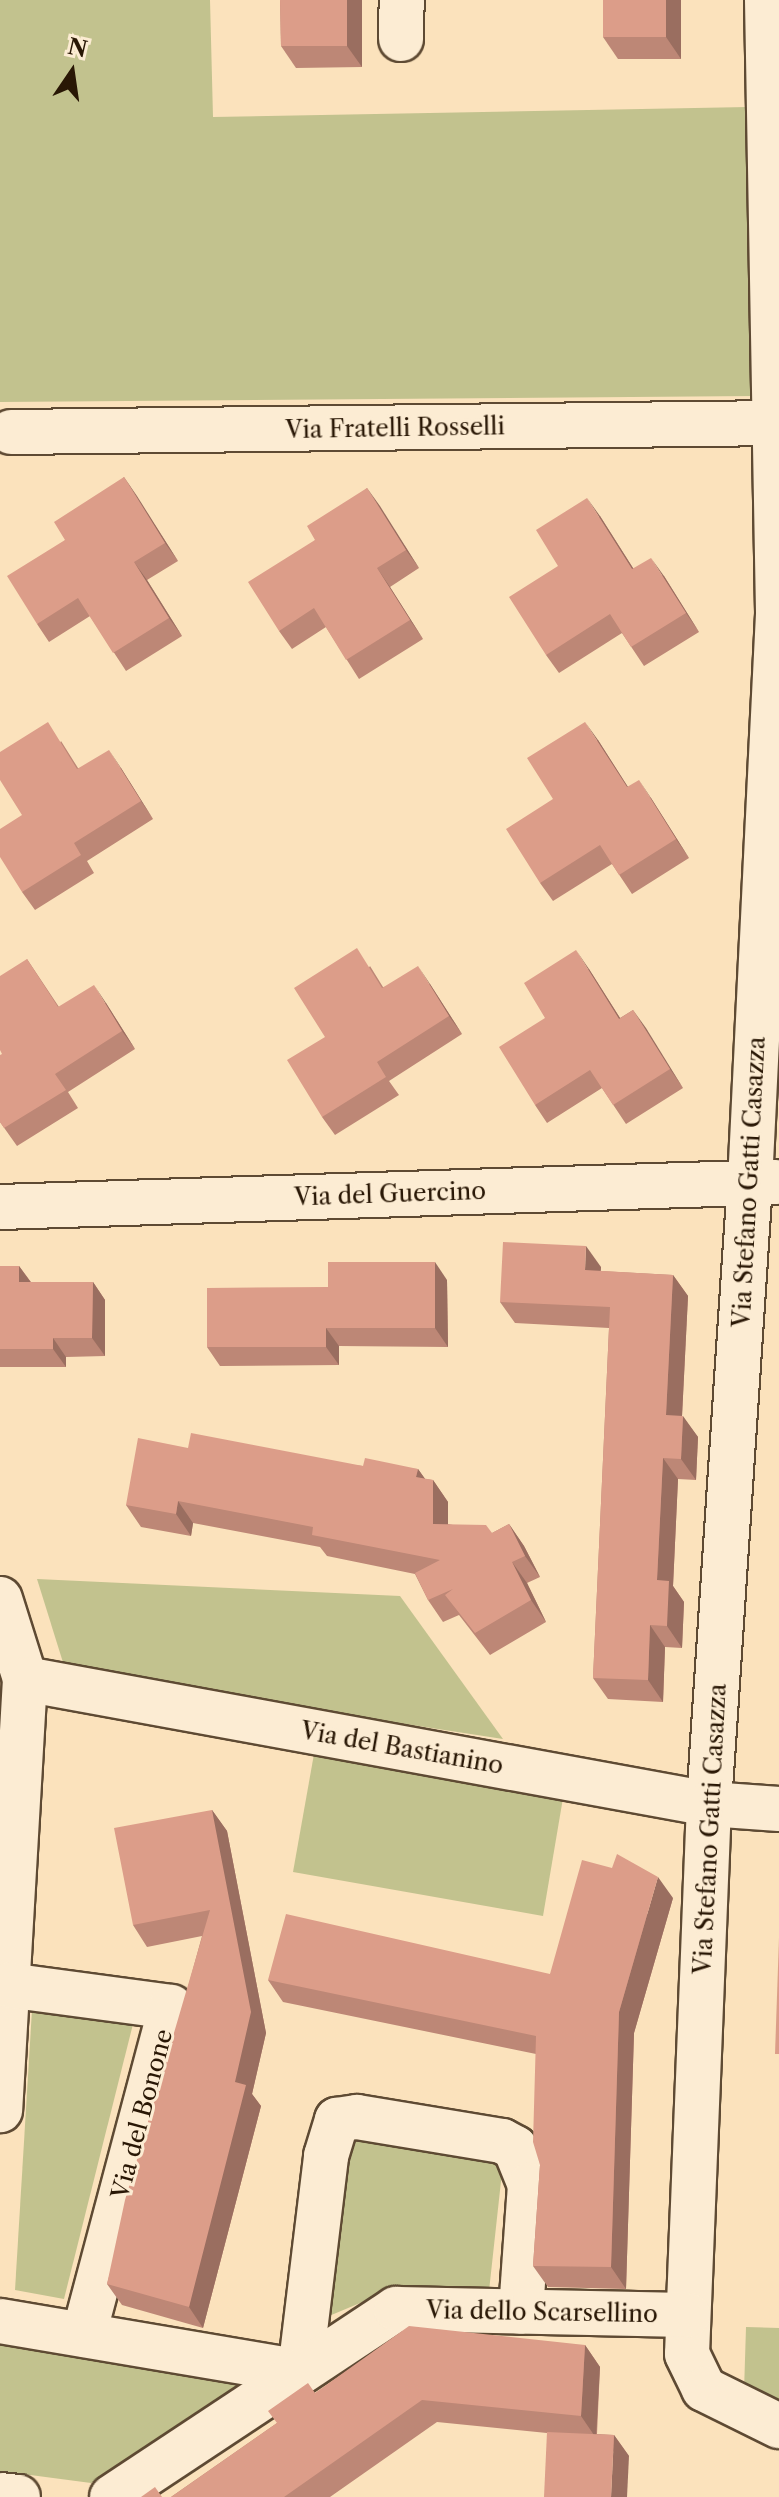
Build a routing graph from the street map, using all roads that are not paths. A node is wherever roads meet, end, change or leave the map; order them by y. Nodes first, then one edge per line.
1 (767, 0) edge
2 (777, 423) edge
3 (11, 432) dead end
4 (764, 1182) edge
5 (0, 1207) edge
6 (0, 1599) edge
7 (25, 1679) junction
8 (709, 1804) junction
9 (779, 1809) edge
10 (7, 1985) junction
11 (0, 2110) edge
12 (521, 2312) junction
13 (688, 2315) junction
14 (0, 2321) edge
15 (84, 2335) junction
16 (300, 2372) junction
17 (779, 2426) edge
18 (0, 2495) edge
19 (18, 2497) edge
20 (112, 2497) edge

1 - 2 street, Via Stefano Gatti Casazza
2 - 3 street, Via Fratelli Rosselli
2 - 4 street, Via Stefano Gatti Casazza
4 - 5 street, Via del Guercino
4 - 8 street, Via Stefano Gatti Casazza
6 - 7 street
7 - 8 street, Via del Bastianino
7 - 10 street
8 - 9 street, Via del Bastianino
8 - 13 street, Via Stefano Gatti Casazza
10 - 11 street
10 - 15 street, Via del Bonone
12 - 13 street, Via dello Scarsellino
12 - 16 street, Via dello Scarsellino
12 - 16 street
13 - 17 street, Via dello Scarsellino
14 - 15 street
15 - 16 street
16 - 20 street, Via dello Scarsellino
18 - 19 street

